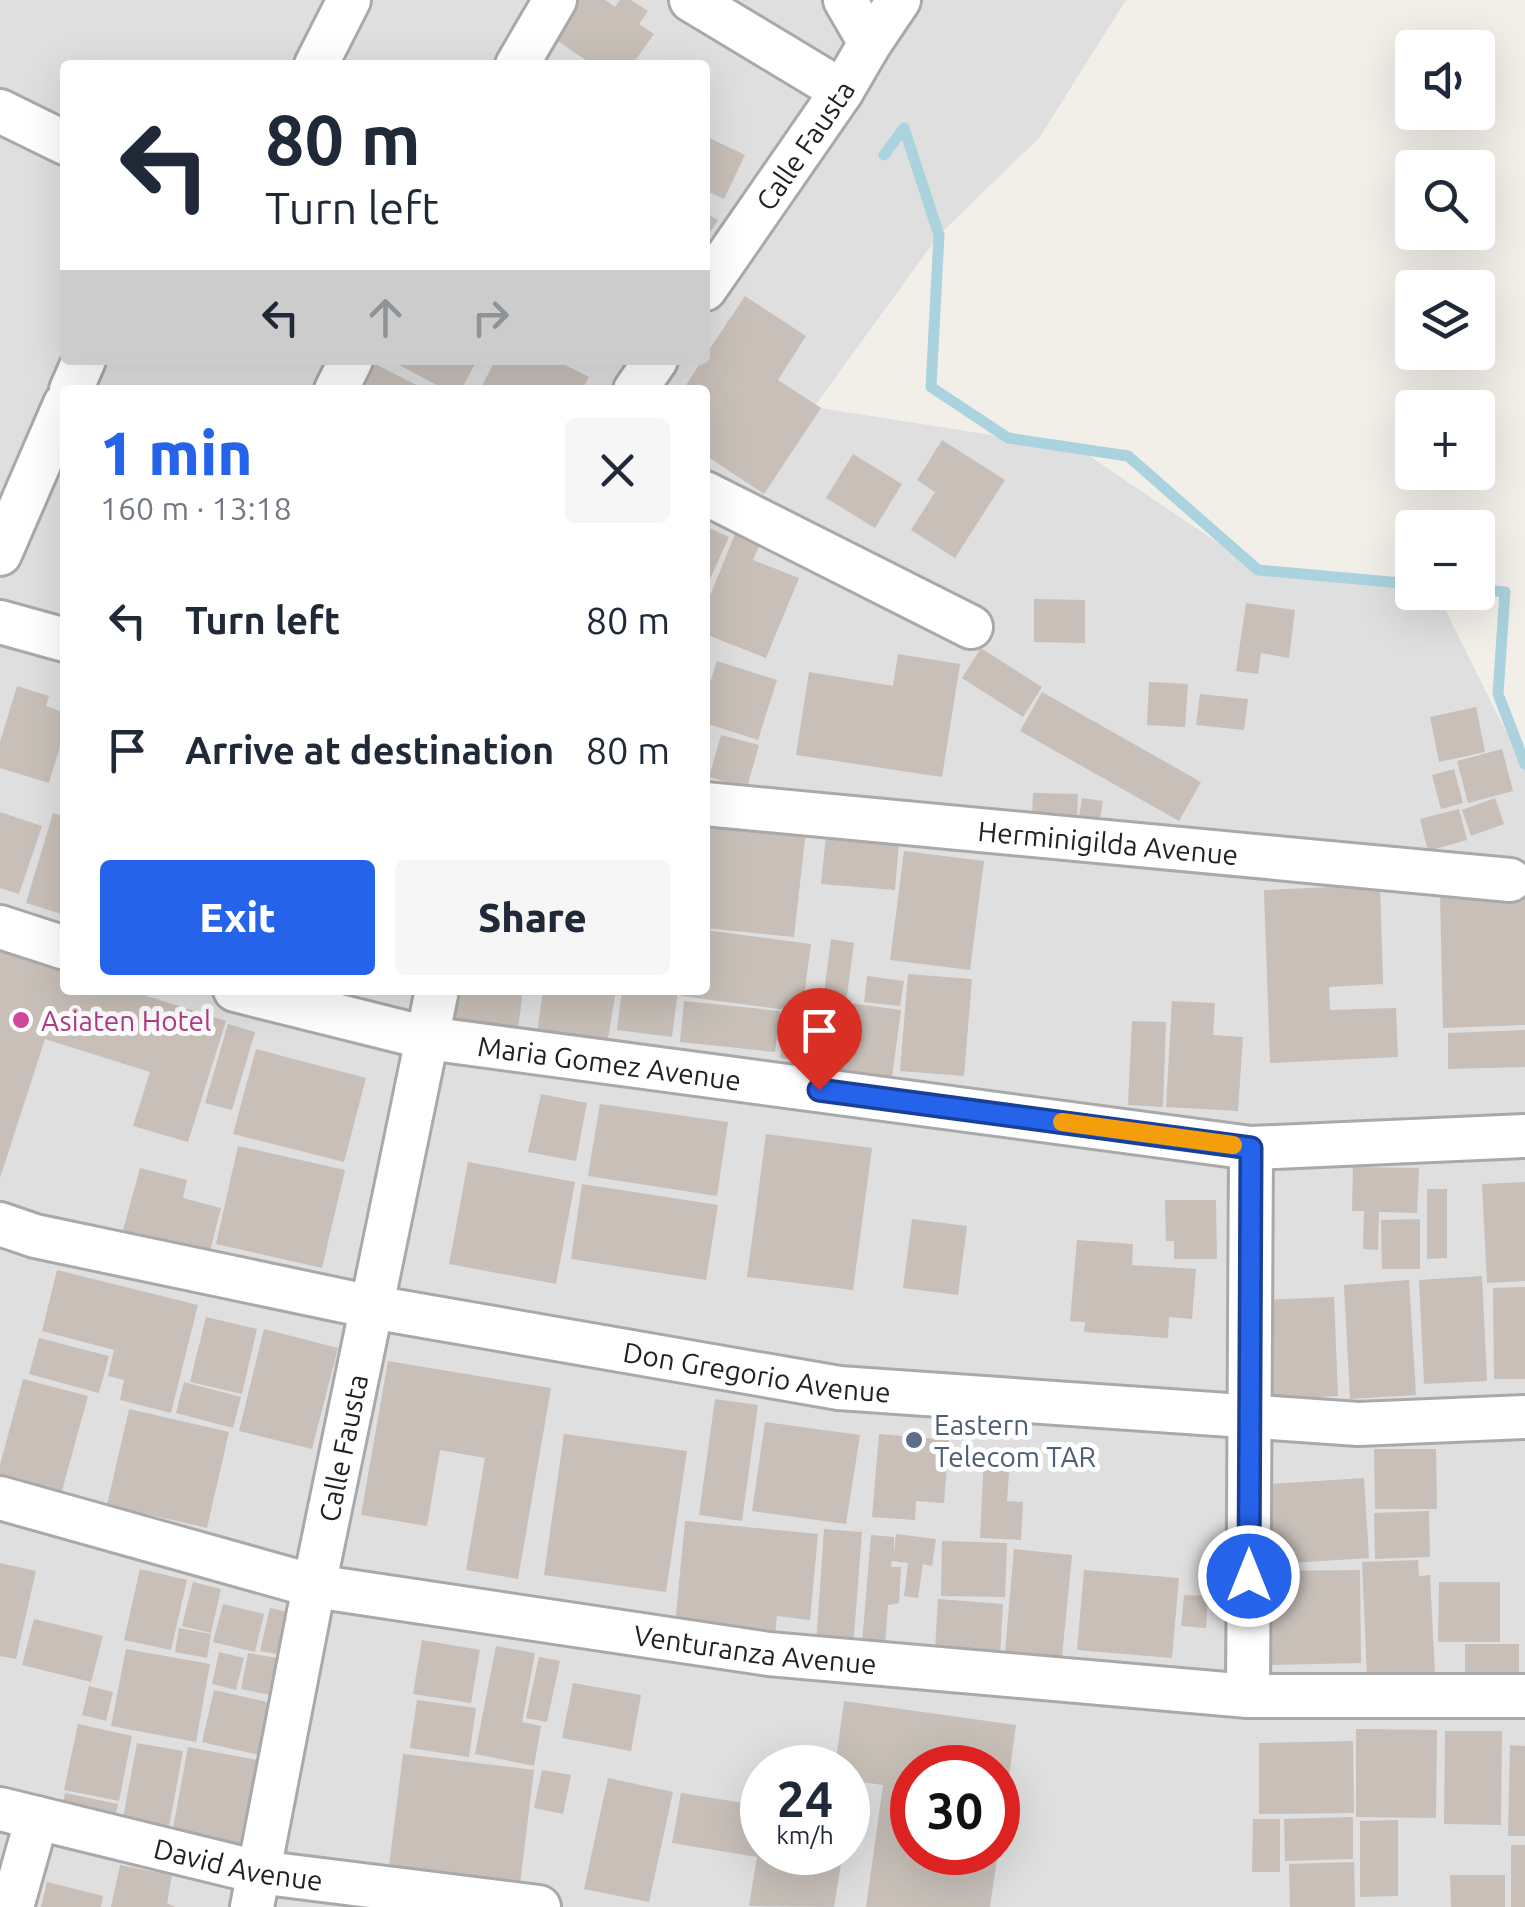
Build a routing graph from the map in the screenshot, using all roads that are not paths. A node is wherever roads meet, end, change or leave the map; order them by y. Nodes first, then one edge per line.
1 (350, 0) edge
2 (554, 0) edge
3 (691, 0) edge
4 (845, 0) edge
5 (899, 0) edge
6 (870, 43) junction
7 (319, 60) edge
8 (520, 60) edge
9 (842, 92) junction
10 (0, 111) edge
11 (60, 141) edge
12 (710, 283) edge
13 (60, 416) edge
14 (710, 496) edge
15 (0, 554) edge
16 (0, 622) edge
17 (970, 628) dead end
18 (60, 639) edge
19 (710, 804) edge
20 (1510, 880) dead end
21 (0, 927) edge
22 (60, 946) edge
23 (255, 995) edge
24 (435, 995) edge
25 (427, 1038) junction
26 (1525, 1136) edge
27 (1251, 1148) junction
28 (0, 1224) edge
29 (372, 1307) junction
30 (1250, 1416) junction
31 (1525, 1417) edge
32 (0, 1498) edge
33 (314, 1586) junction
34 (1248, 1696) junction
35 (1525, 1696) edge
36 (18, 1813) edge
37 (255, 1890) edge
38 (12, 1907) edge
39 (539, 1907) edge

1 - 7 street
2 - 8 street
3 - 9 street
4 - 6 street
5 - 6 street, Calle Fausta
6 - 9 street, Calle Fausta
9 - 12 street, Calle Fausta
10 - 11 street
13 - 15 street
14 - 17 street
16 - 18 street
19 - 20 street, Herminigilda Avenue
21 - 22 street
23 - 25 street, Maria Gomez Avenue
24 - 25 street, Calle Fausta
25 - 27 street, Maria Gomez Avenue
25 - 29 street, Calle Fausta
26 - 27 street, Maria Gomez Avenue
27 - 30 street
28 - 29 street, Don Gregorio Avenue
29 - 30 street, Don Gregorio Avenue
29 - 33 street, Calle Fausta
30 - 31 street, Don Gregorio Avenue
30 - 34 street
32 - 33 street, Venturanza Avenue
33 - 34 street, Venturanza Avenue
33 - 37 street, Calle Fausta
34 - 35 street, Venturanza Avenue
36 - 37 street, David Avenue
36 - 38 street
37 - 39 street, David Avenue

